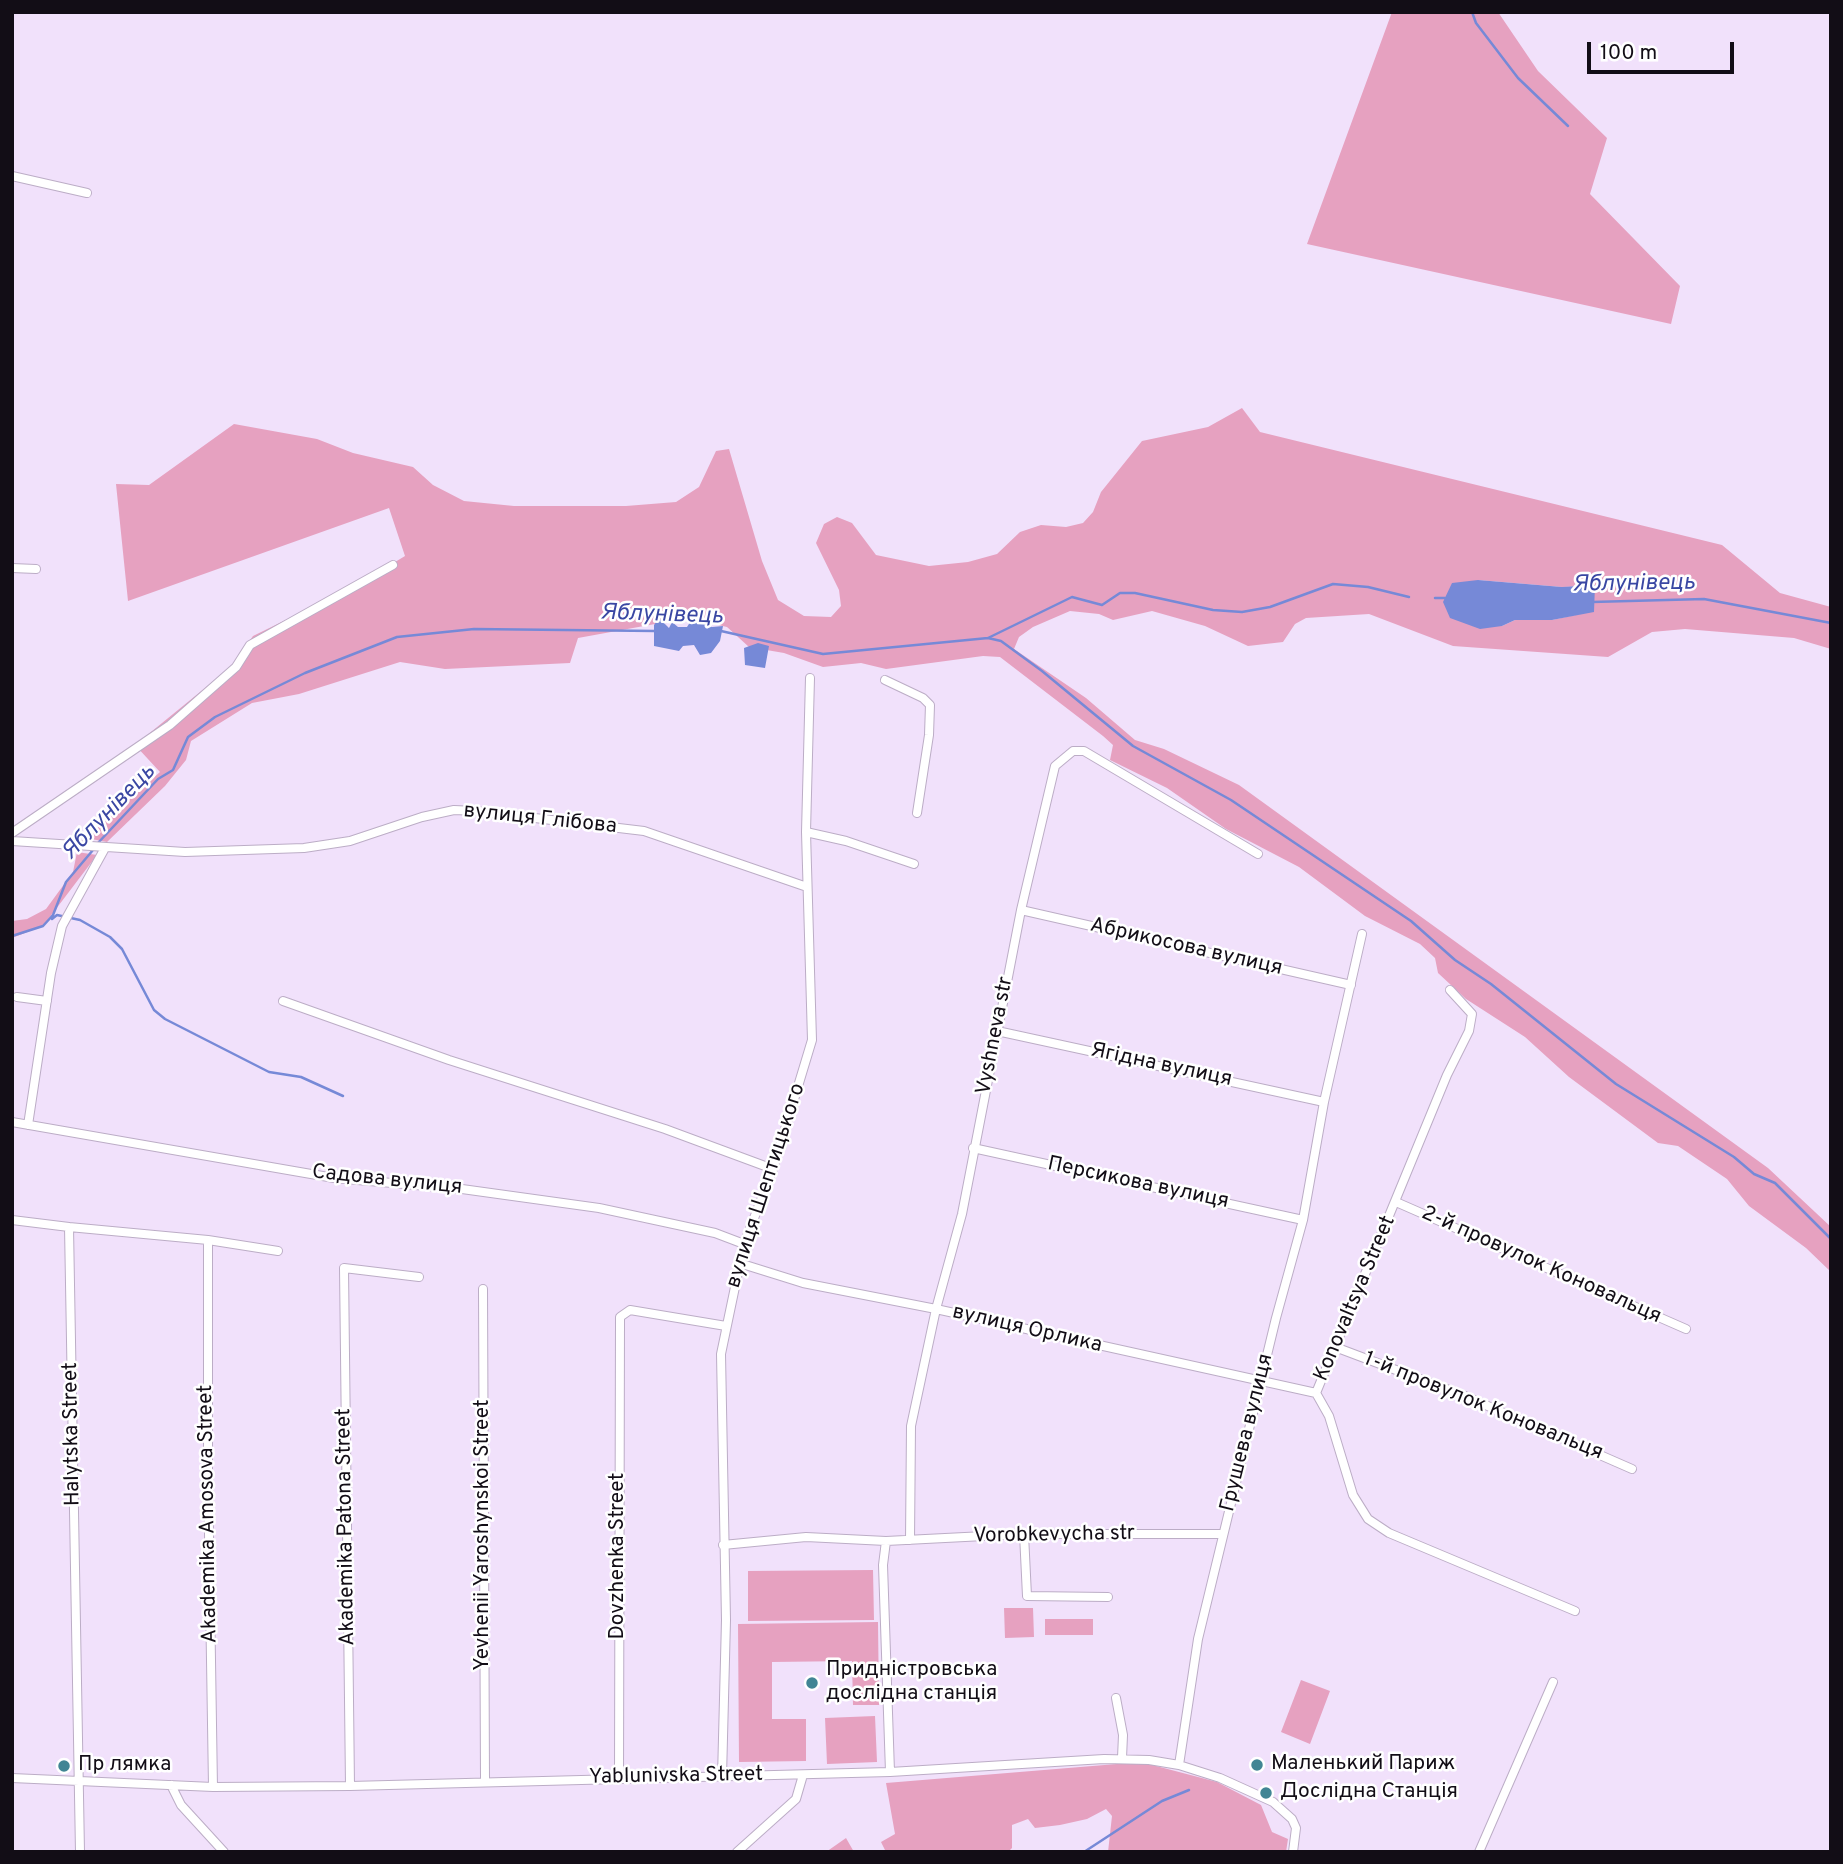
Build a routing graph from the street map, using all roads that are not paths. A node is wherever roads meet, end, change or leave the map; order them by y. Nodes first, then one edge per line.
1 (12, 176) edge
2 (87, 193) dead end
3 (393, 565) dead end
4 (12, 568) edge
5 (36, 569) dead end
6 (810, 678) dead end
7 (885, 680) dead end
8 (917, 813) dead end
9 (806, 832) junction
10 (12, 833) edge
11 (12, 841) edge
12 (103, 848) junction
13 (1258, 854) dead end
14 (914, 864) dead end
15 (807, 887) junction
16 (1021, 910) junction
17 (1362, 934) dead end
18 (1351, 985) junction
19 (1450, 990) dead end
20 (17, 997) dead end
21 (47, 1001) junction
22 (283, 1001) dead end
23 (997, 1031) junction
24 (1324, 1102) junction
25 (12, 1122) edge
26 (28, 1125) junction
27 (973, 1148) junction
28 (773, 1169) junction
29 (1396, 1202) junction
30 (12, 1220) edge
31 (1303, 1220) junction
32 (69, 1227) junction
33 (208, 1240) junction
34 (744, 1244) junction
35 (278, 1251) dead end
36 (739, 1263) junction
37 (419, 1277) dead end
38 (483, 1289) dead end
39 (936, 1309) junction
40 (726, 1326) junction
41 (1686, 1329) dead end
42 (1335, 1347) junction
43 (1260, 1383) junction
44 (1316, 1393) junction
45 (1632, 1469) dead end
46 (1024, 1534) junction
47 (1222, 1534) junction
48 (909, 1540) junction
49 (886, 1541) junction
50 (723, 1545) junction
51 (1108, 1597) dead end
52 (1575, 1611) dead end
53 (1553, 1682) dead end
54 (1116, 1698) dead end
55 (1122, 1758) junction
56 (1179, 1765) junction
57 (890, 1772) junction
58 (803, 1775) junction
59 (619, 1777) junction
60 (722, 1777) junction
61 (12, 1778) edge
62 (80, 1781) junction
63 (485, 1781) junction
64 (171, 1784) junction
65 (351, 1786) junction
66 (213, 1787) junction
67 (80, 1852) edge
68 (223, 1852) edge
69 (737, 1852) edge
70 (1293, 1852) edge
71 (1479, 1852) edge

1 - 2 street
3 - 10 street
4 - 5 street
6 - 9 street, вулиця Шептицького
7 - 8 street
9 - 14 street
9 - 15 street, вулиця Шептицького
11 - 12 street, вулиця Глібова
12 - 15 street, вулиця Глібова
12 - 21 street
13 - 16 street, Vyshneva str
15 - 28 street, вулиця Шептицького
16 - 18 street, Абрикосова вулиця
16 - 23 street, Vyshneva str
17 - 18 street, Грушева вулиця
18 - 24 street, Грушева вулиця
19 - 29 street, Konovaltsya Street
20 - 21 street
21 - 26 street
22 - 28 street
23 - 24 street, Ягідна вулиця
23 - 27 street, Vyshneva str
24 - 31 street, Грушева вулиця
25 - 26 street, Садова вулиця
26 - 34 street, Садова вулиця
27 - 31 street, Персикова вулиця
27 - 39 street, Vyshneva str
28 - 34 street, вулиця Шептицького
29 - 41 street, 2-й провулок Коновальця
29 - 42 street, Konovaltsya Street
30 - 32 street
31 - 43 street, Грушева вулиця
32 - 33 street
32 - 62 street, Halytska Street
33 - 35 street
33 - 66 street, Akademika Amosova Street
34 - 36 street, вулиця Шептицького
36 - 39 street, вулиця Орлика
36 - 40 street, вулиця Шептицького
37 - 65 street, Akademika Patona Street
38 - 63 street, Yevhenii Yaroshynskoi Street
39 - 43 street, вулиця Орлика
39 - 48 street, Vyshneva str
40 - 50 street, вулиця Шептицького
40 - 59 street, Dovzhenka Street
42 - 44 street, Konovaltsya Street
42 - 45 street, 1-й провулок Коновальця
43 - 44 street, вулиця Орлика
43 - 47 street, Грушева вулиця
44 - 52 street, Konovaltsya Street
46 - 47 street, Vorobkevycha str
46 - 48 street, Vorobkevycha str
46 - 51 street
47 - 56 street, Грушева вулиця
48 - 49 street, Vorobkevycha str
49 - 50 street, Vorobkevycha str
49 - 57 street
50 - 60 street, вулиця Шептицького
53 - 71 street
54 - 55 street
55 - 56 street, Yablunivska Street
55 - 57 street, Yablunivska Street
56 - 70 street, Yablunivska Street
57 - 58 street, Yablunivska Street
58 - 60 street, Yablunivska Street
58 - 69 street
59 - 60 street, Yablunivska Street
59 - 63 street, Yablunivska Street
61 - 62 street, Yablunivska Street
62 - 64 street, Yablunivska Street
62 - 67 street, Halytska Street
63 - 65 street, Yablunivska Street
64 - 66 street, Yablunivska Street
64 - 68 street
65 - 66 street, Yablunivska Street

